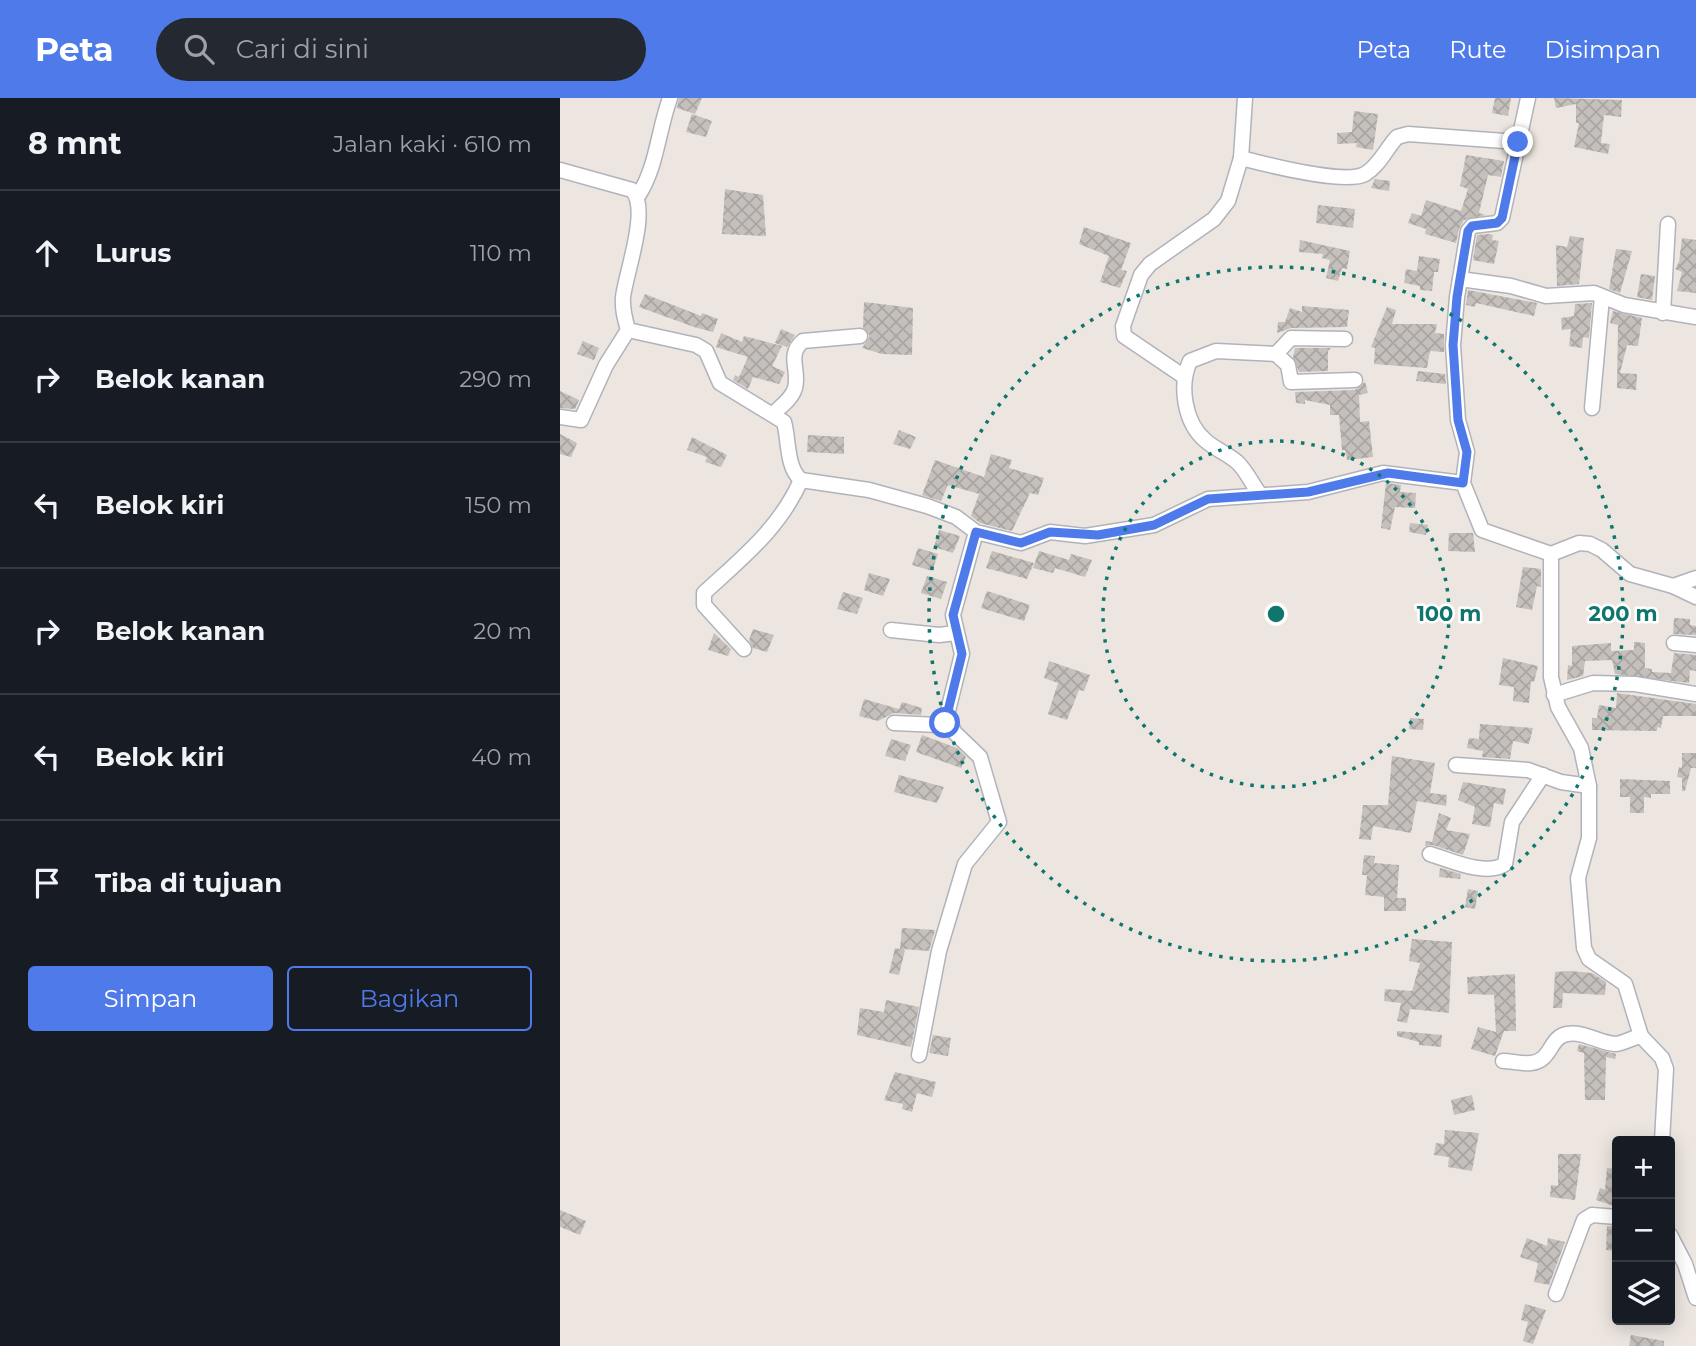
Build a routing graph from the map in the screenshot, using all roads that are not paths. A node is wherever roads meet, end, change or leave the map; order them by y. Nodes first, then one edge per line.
1 (670, 98) edge
2 (1245, 98) edge
3 (1528, 98) edge
4 (1518, 142) junction
5 (1241, 158) junction
6 (560, 170) edge
7 (638, 197) junction
8 (1668, 225) dead end
9 (1460, 279) junction
10 (1602, 297) junction
11 (1663, 313) junction
12 (1696, 317) edge
13 (628, 330) junction
14 (860, 336) dead end
15 (1345, 339) dead end
16 (1276, 354) junction
17 (1183, 376) junction
18 (1355, 380) dead end
19 (1592, 408) dead end
20 (773, 414) junction
21 (560, 417) edge
22 (801, 480) junction
23 (1463, 483) junction
24 (1259, 494) junction
25 (976, 532) junction
26 (1551, 554) junction
27 (1696, 578) edge
28 (1673, 586) junction
29 (1696, 597) edge
30 (891, 630) dead end
31 (956, 633) junction
32 (1674, 643) dead end
33 (1696, 645) edge
34 (744, 649) dead end
35 (1696, 694) edge
36 (1554, 695) junction
37 (948, 715) junction
38 (894, 723) dead end
39 (1455, 765) dead end
40 (1543, 775) junction
41 (1589, 786) junction
42 (1430, 854) dead end
43 (1641, 1036) junction
44 (919, 1055) dead end
45 (1503, 1061) dead end
46 (1662, 1136) edge
47 (1612, 1217) edge
48 (1675, 1245) edge
49 (1556, 1294) dead end
50 (1696, 1298) edge

1 - 7 street
2 - 5 street
3 - 4 street
4 - 5 street
4 - 9 street
5 - 17 street
6 - 7 street
7 - 13 street
8 - 11 street
9 - 10 street
9 - 23 street
10 - 11 street
10 - 19 street
11 - 12 street
13 - 20 street
13 - 21 street
14 - 20 street
15 - 16 street
16 - 17 street
16 - 18 street
17 - 24 street
20 - 22 street
22 - 25 street
22 - 34 street
23 - 24 street
23 - 26 street
24 - 25 street
25 - 31 street
26 - 28 street
26 - 36 street
27 - 28 street
28 - 29 street
30 - 31 street
31 - 37 street
32 - 33 street
35 - 36 street
36 - 41 street
37 - 38 street
37 - 44 street
39 - 40 street
40 - 41 street
40 - 42 street
41 - 43 street
43 - 45 street
43 - 46 street
47 - 49 street
48 - 50 street

